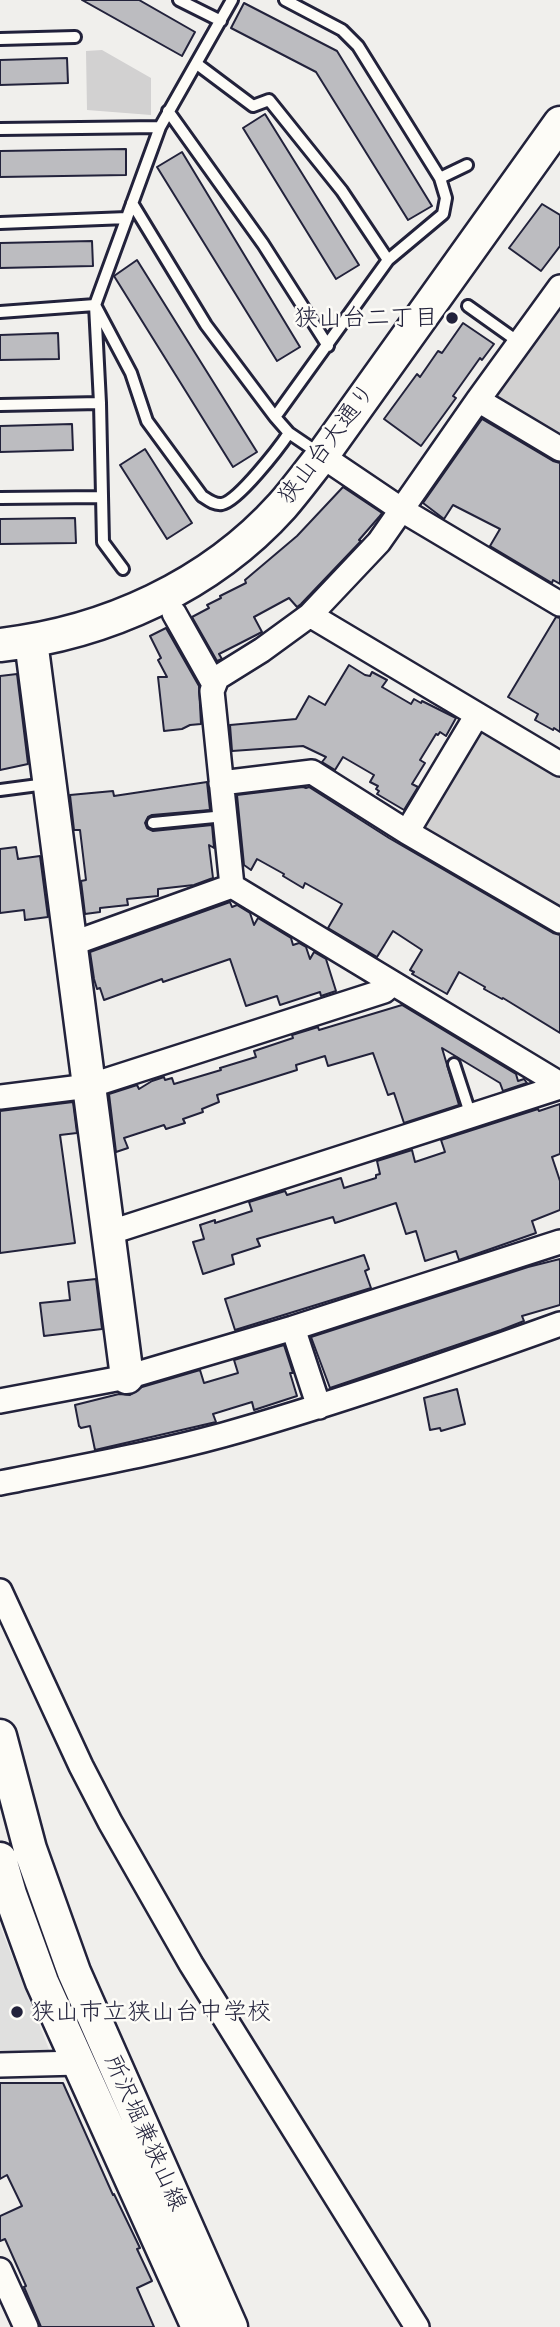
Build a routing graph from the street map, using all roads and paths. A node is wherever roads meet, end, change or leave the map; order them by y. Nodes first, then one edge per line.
1 (179, 0) edge
2 (232, 0) edge
3 (285, 0) edge
4 (221, 21) junction
5 (75, 37) dead end
6 (0, 40) edge
7 (197, 64) junction
8 (168, 111) junction
9 (560, 123) edge
10 (160, 127) junction
11 (0, 129) edge
12 (467, 165) dead end
13 (440, 178) junction
14 (132, 203) junction
15 (127, 218) junction
16 (0, 223) edge
17 (388, 260) junction
18 (559, 289) edge
19 (95, 306) junction
20 (468, 306) dead end
21 (0, 312) edge
22 (520, 343) junction
23 (328, 346) junction
24 (478, 400) junction
25 (100, 403) junction
26 (0, 405) edge
27 (275, 417) junction
28 (289, 433) junction
29 (560, 449) edge
30 (322, 456) junction
31 (101, 497) junction
32 (0, 498) edge
33 (402, 510) junction
34 (123, 569) dead end
35 (560, 604) edge
36 (174, 613) dead end
37 (310, 615) junction
38 (15, 643) edge
39 (214, 684) junction
40 (477, 715) junction
41 (560, 764) edge
42 (221, 783) junction
43 (50, 784) junction
44 (0, 790) edge
45 (225, 816) junction
46 (153, 823) dead end
47 (407, 832) junction
48 (232, 886) junction
49 (560, 921) edge
50 (71, 944) junction
51 (392, 984) junction
52 (454, 1064) dead end
53 (560, 1085) edge
54 (89, 1086) junction
55 (0, 1097) edge
56 (471, 1116) junction
57 (108, 1233) junction
58 (560, 1242) edge
59 (560, 1324) edge
60 (293, 1328) junction
61 (127, 1377) junction
62 (0, 1401) edge
63 (319, 1408) junction
64 (0, 1483) edge
65 (0, 1591) edge
66 (0, 1736) edge
67 (0, 1859) edge
68 (79, 2063) junction
69 (0, 2065) edge
70 (0, 2270) edge
71 (15, 2316) edge
72 (198, 2327) edge
73 (232, 2327) edge
74 (417, 2327) edge

1 - 4 lane
2 - 4 lane
3 - 13 lane
4 - 7 lane
5 - 6 lane
7 - 8 lane
7 - 17 lane
8 - 10 lane
8 - 23 lane
9 - 30 street, 狭山台大通り
10 - 11 lane
10 - 14 lane
12 - 13 lane
13 - 17 lane
14 - 15 lane
14 - 27 lane
15 - 16 lane
15 - 19 lane
17 - 23 lane
18 - 22 street
19 - 21 lane
19 - 25 lane
19 - 28 lane
20 - 22 lane
22 - 24 street
23 - 27 lane
24 - 29 street
24 - 33 street
25 - 26 lane
25 - 31 lane
27 - 28 lane
28 - 30 lane
30 - 33 street
30 - 38 street, 狭山台大通り
31 - 32 lane
31 - 34 lane
33 - 35 street
33 - 37 street
36 - 39 street
37 - 39 street
37 - 40 street
38 - 43 street
39 - 42 street
40 - 41 street
40 - 47 street
42 - 45 street
42 - 47 street
43 - 44 lane
43 - 50 street
45 - 46 lane
45 - 48 street
47 - 49 street
48 - 50 street
48 - 51 street
50 - 54 street
51 - 53 street
51 - 54 street
52 - 56 lane
53 - 56 street
54 - 55 street
54 - 57 street
56 - 57 street
57 - 61 street
58 - 60 street
59 - 63 street
60 - 61 street
60 - 63 street
61 - 62 street
63 - 64 street
65 - 74 street
66 - 73 street, 所沢堀兼狭山線
67 - 68 street, 所沢堀兼狭山線
68 - 69 street
68 - 72 street, 所沢堀兼狭山線
70 - 71 street

